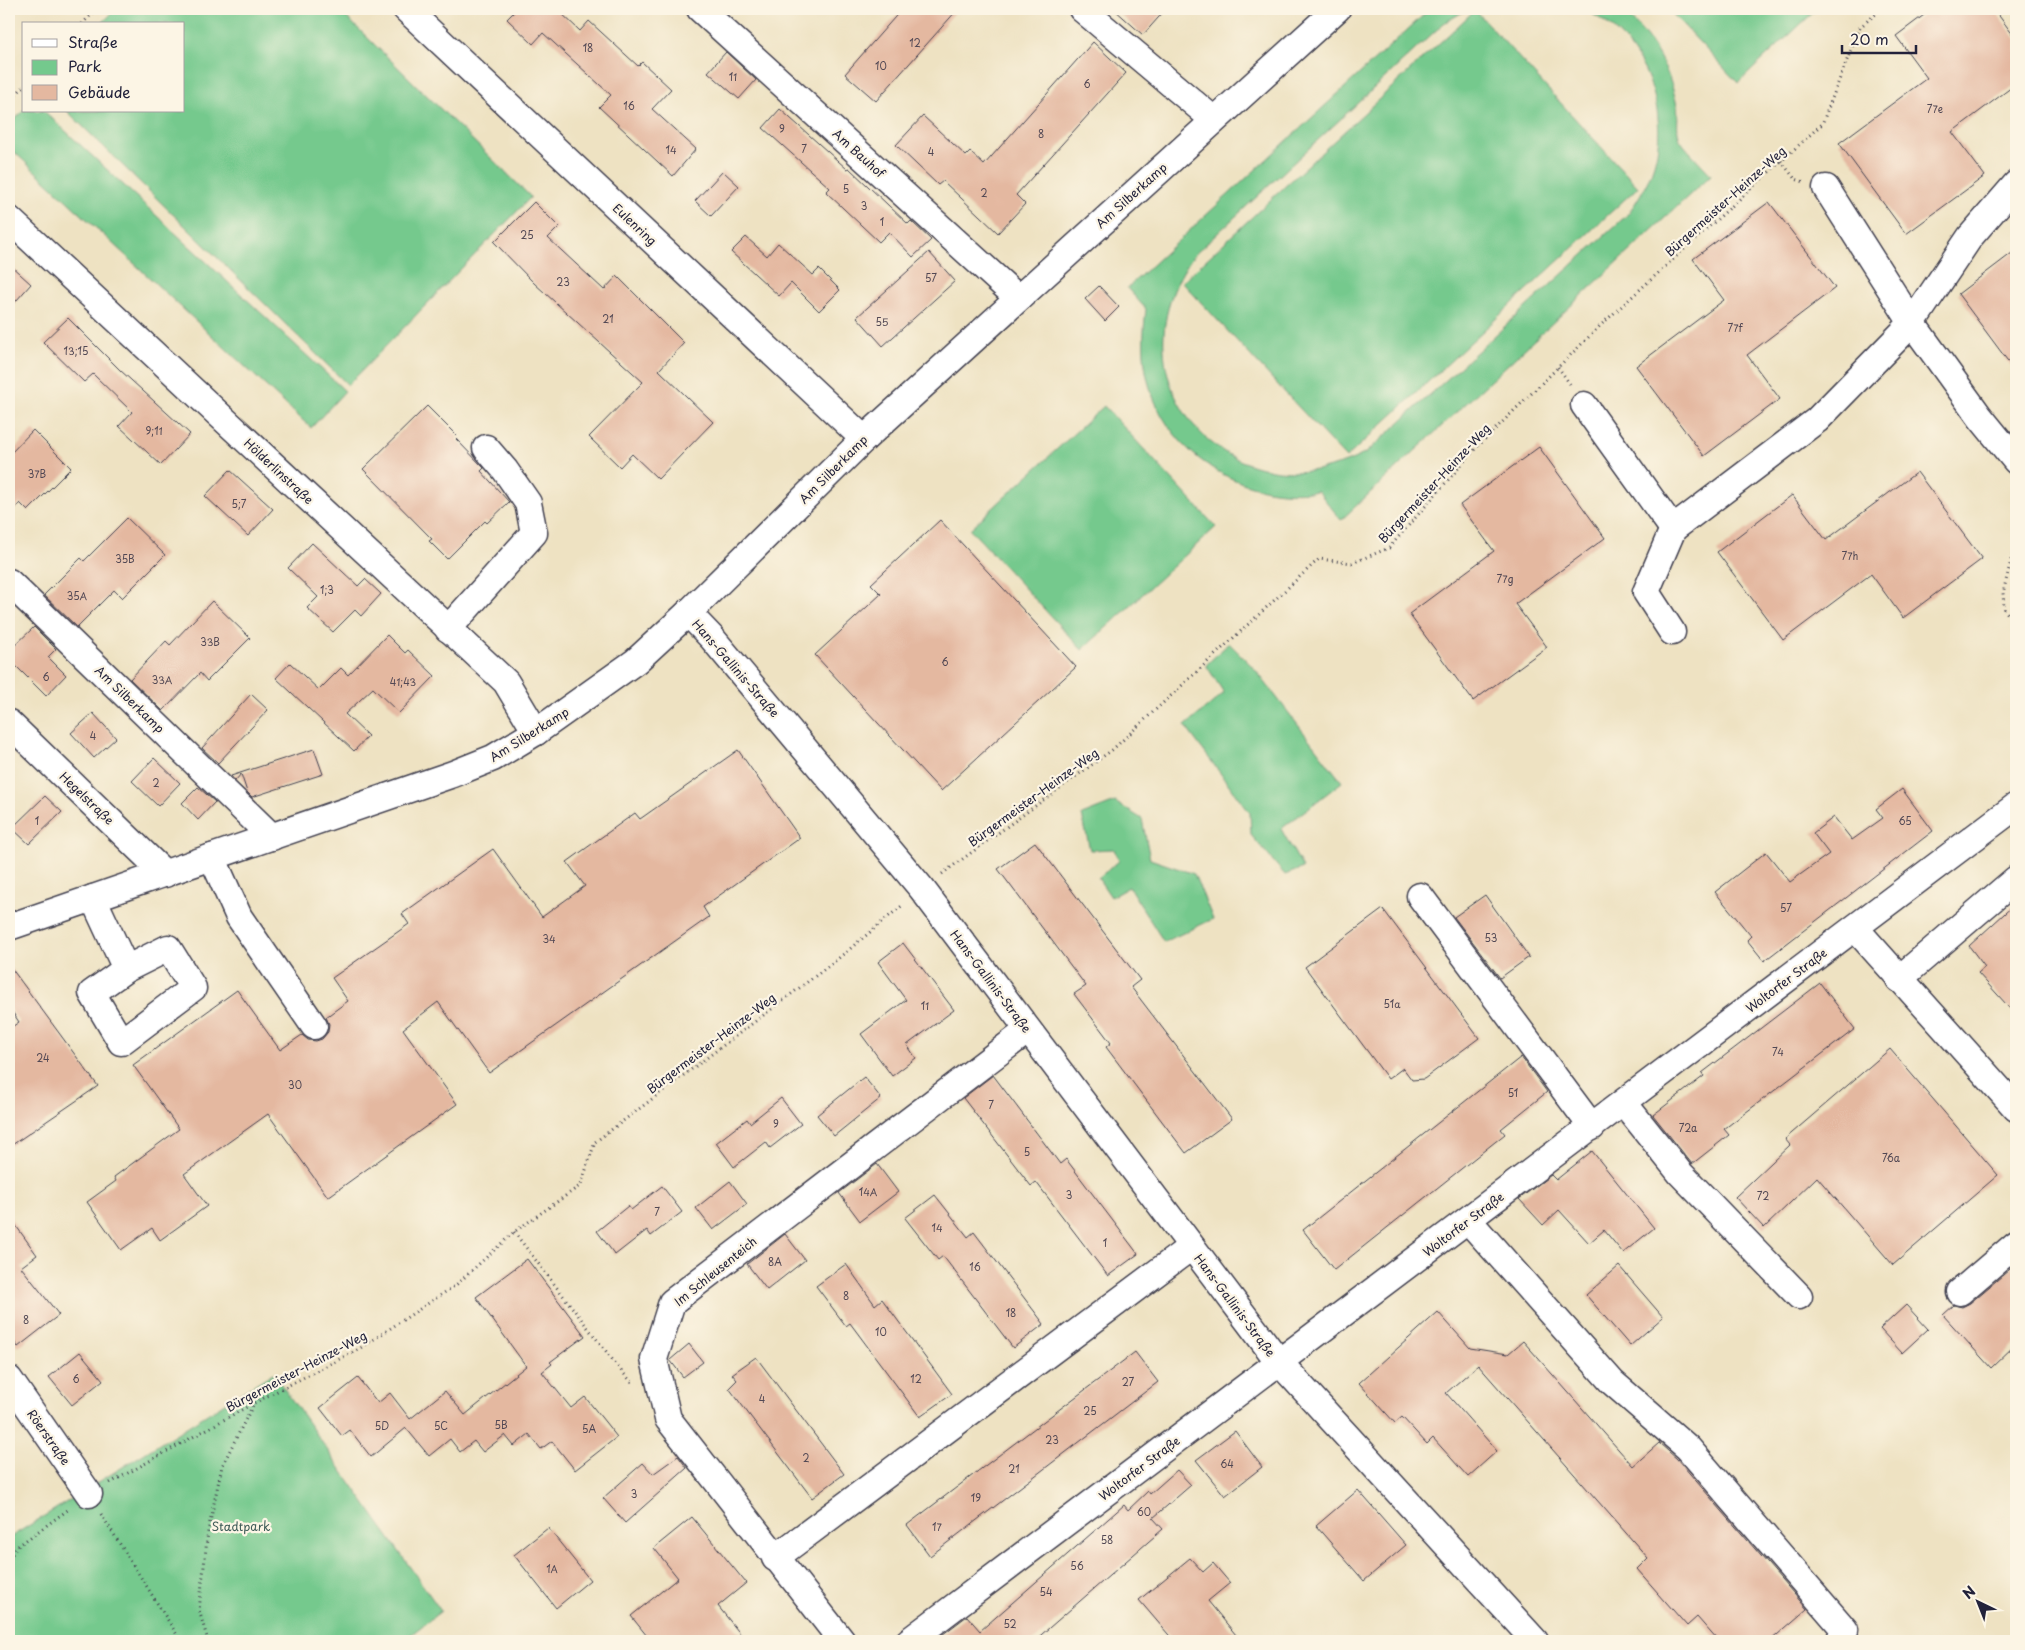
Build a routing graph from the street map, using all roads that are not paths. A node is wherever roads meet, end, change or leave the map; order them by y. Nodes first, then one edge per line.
1 (406, 9) edge
2 (700, 9) edge
3 (1082, 9) edge
4 (1337, 9) edge
5 (1214, 120) junction
6 (2016, 184) edge
7 (1826, 188) dead end
8 (9, 219) edge
9 (1018, 298) junction
10 (1912, 323) junction
11 (1584, 405) dead end
12 (864, 439) junction
13 (486, 448) dead end
14 (2016, 461) edge
15 (1673, 529) junction
16 (9, 582) edge
17 (688, 613) junction
18 (448, 629) junction
19 (1672, 632) dead end
20 (9, 723) edge
21 (536, 732) junction
22 (2016, 806) edge
23 (272, 837) junction
24 (212, 857) junction
25 (166, 874) junction
26 (2016, 879) edge
27 (1420, 896) dead end
28 (93, 898) junction
29 (9, 927) edge
30 (1854, 928) junction
31 (126, 969) dead end
32 (1899, 979) junction
33 (314, 1026) dead end
34 (1028, 1030) junction
35 (1624, 1102) junction
36 (2016, 1108) edge
37 (1592, 1127) junction
38 (1468, 1220) junction
39 (2016, 1244) edge
40 (1191, 1247) junction
41 (1960, 1292) dead end
42 (1799, 1296) dead end
43 (1279, 1362) junction
44 (9, 1379) edge
45 (89, 1494) road end
46 (775, 1558) junction
47 (842, 1641) edge
48 (909, 1641) edge
49 (1535, 1641) edge
50 (1839, 1641) edge

1 - 12 street, Eulenring
2 - 9 street, Am Bauhof
3 - 5 street
4 - 5 street, Am Silberkamp
5 - 9 street, Am Silberkamp
6 - 10 street
7 - 10 street
8 - 18 street, Hölderlinstraße
9 - 12 street, Am Silberkamp
10 - 14 street
10 - 15 street
11 - 15 street
12 - 17 street, Am Silberkamp
13 - 18 street
15 - 19 street
16 - 23 street, Am Silberkamp
17 - 21 street, Am Silberkamp
17 - 34 street, Hans-Gallinis-Straße
18 - 21 street, Hölderlinstraße
20 - 25 street, Hegelstraße
21 - 23 street, Am Silberkamp
22 - 30 street, Woltorfer Straße
23 - 24 street, Am Silberkamp
24 - 25 street, Am Silberkamp
24 - 33 street
25 - 28 street, Am Silberkamp
26 - 32 street
27 - 37 street
28 - 29 street, Am Silberkamp
28 - 31 street
30 - 32 street
30 - 35 street, Woltorfer Straße
32 - 36 street
34 - 40 street, Hans-Gallinis-Straße
34 - 46 street, Im Schleusenteich
35 - 37 street, Woltorfer Straße
35 - 42 street
37 - 38 street, Woltorfer Straße
38 - 43 street, Woltorfer Straße
38 - 50 street
39 - 41 street
40 - 43 street, Hans-Gallinis-Straße
40 - 46 street
43 - 48 street, Woltorfer Straße
43 - 49 street, Hans-Gallinis-Straße
44 - 45 street, Röerstraße
46 - 47 street, Im Schleusenteich

